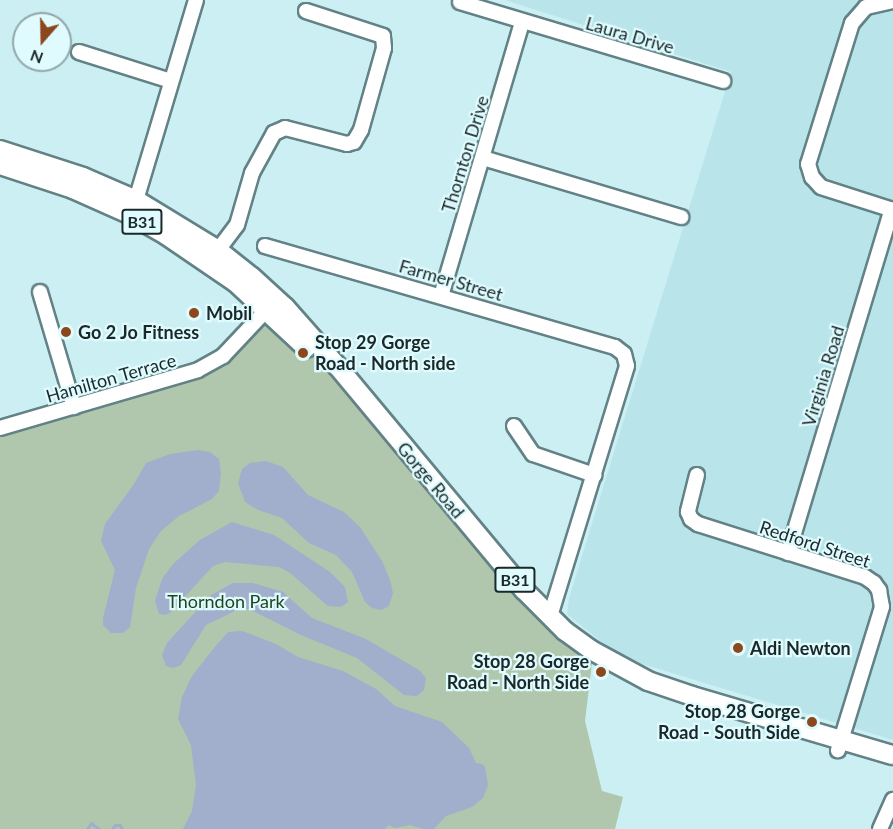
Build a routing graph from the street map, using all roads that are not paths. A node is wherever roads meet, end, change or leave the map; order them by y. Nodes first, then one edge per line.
1 (196, 0) edge
2 (893, 1) edge
3 (459, 2) dead end
4 (306, 10) dead end
5 (522, 22) junction
6 (79, 52) dead end
7 (171, 81) junction
8 (723, 81) dead end
9 (0, 150) edge
10 (483, 158) junction
11 (0, 165) edge
12 (136, 200) junction
13 (892, 209) edge
14 (681, 217) dead end
15 (265, 246) dead end
16 (218, 250) junction
17 (40, 292) dead end
18 (441, 296) junction
19 (271, 304) junction
20 (74, 407) junction
21 (514, 426) dead end
22 (0, 428) edge
23 (594, 475) junction
24 (697, 475) dead end
25 (788, 553) junction
26 (893, 610) edge
27 (550, 616) junction
28 (879, 616) junction
29 (839, 745) junction
30 (893, 755) edge
31 (893, 766) edge
32 (893, 800) edge
33 (880, 829) edge

1 - 7 street
2 - 13 street
3 - 5 street, Laura Drive
4 - 16 street
5 - 8 street, Laura Drive
5 - 10 street, Thornton Drive
6 - 7 street
7 - 12 street
9 - 12 main road, Gorge Road / B31
10 - 14 street
10 - 18 street, Thornton Drive
11 - 19 main road, Gorge Road / B31
12 - 16 main road, Gorge Road / B31
13 - 25 street, Virginia Road
15 - 18 street, Farmer Street
16 - 19 main road, Gorge Road / B31
17 - 20 street
18 - 23 street, Farmer Street
19 - 20 street, Hamilton Terrace
19 - 27 main road, Gorge Road / B31
19 - 29 main road, Gorge Road / B31
20 - 22 street, Hamilton Terrace
21 - 23 street
23 - 27 street
24 - 25 street, Redford Street
25 - 28 street, Redford Street
26 - 28 street
27 - 29 main road, Gorge Road / B31
28 - 29 street, Redford Street
29 - 30 main road, Gorge Road / B31
29 - 31 main road, Gorge Road / B31
32 - 33 street

